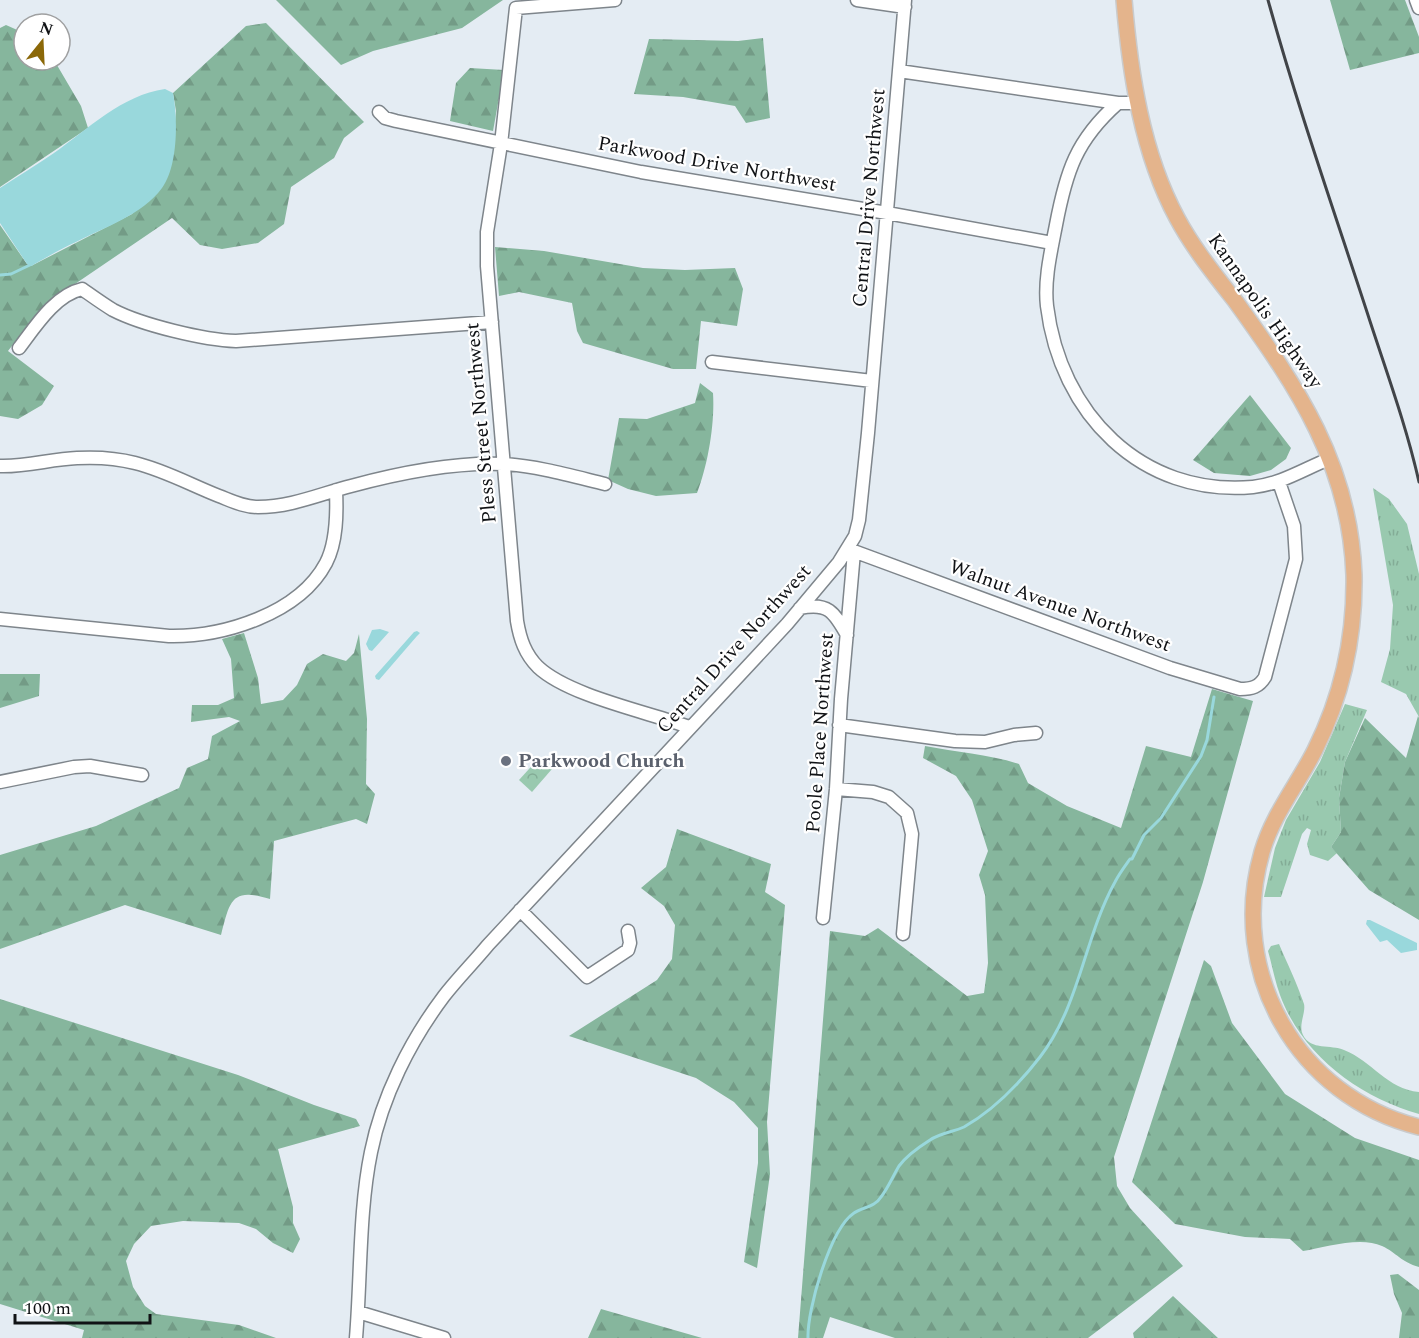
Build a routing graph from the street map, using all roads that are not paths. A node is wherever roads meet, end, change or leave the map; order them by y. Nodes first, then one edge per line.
1 (615, 0) edge
2 (857, 0) edge
3 (1124, 0) edge
4 (1416, 0) edge
5 (905, 4) edge
6 (1419, 8) edge
7 (899, 71) junction
8 (1127, 103) junction
9 (379, 112) dead end
10 (501, 144) junction
11 (887, 213) junction
12 (1052, 243) junction
13 (492, 322) junction
14 (19, 348) dead end
15 (712, 362) dead end
16 (872, 381) junction
17 (1329, 459) junction
18 (505, 464) junction
19 (0, 466) edge
20 (1280, 482) junction
21 (605, 484) dead end
22 (336, 490) junction
23 (851, 550) junction
24 (800, 608) junction
25 (0, 619) edge
26 (847, 635) junction
27 (839, 725) junction
28 (689, 727) junction
29 (1035, 733) dead end
30 (142, 775) dead end
31 (0, 782) edge
32 (836, 789) junction
33 (520, 910) junction
34 (823, 918) dead end
35 (628, 931) dead end
36 (903, 934) dead end
37 (1419, 1127) edge
38 (358, 1312) junction
39 (356, 1338) edge
40 (444, 1338) edge

1 - 10 street, Pless Street Northwest
2 - 5 street
3 - 8 main road, Kannapolis Highway
4 - 6 street
5 - 7 street, Central Drive Northwest
7 - 8 street
7 - 11 street, Central Drive Northwest
8 - 12 street
8 - 17 main road, Kannapolis Highway
9 - 10 street, Parkwood Drive Northwest
10 - 11 street, Parkwood Drive Northwest
10 - 13 street, Pless Street Northwest
11 - 12 street, Parkwood Drive Northwest
11 - 16 street, Central Drive Northwest
12 - 20 street
13 - 14 street
13 - 18 street, Pless Street Northwest
15 - 16 street
16 - 23 street, Central Drive Northwest
17 - 20 street
17 - 37 main road, Kannapolis Highway
18 - 21 street
18 - 22 street
18 - 28 street, Pless Street Northwest
19 - 22 street
20 - 23 street, Walnut Avenue Northwest
22 - 25 street
23 - 24 street, Central Drive Northwest
23 - 26 street, Poole Place Northwest
24 - 26 street
24 - 28 street, Central Drive Northwest
26 - 27 street, Poole Place Northwest
27 - 29 street
27 - 32 street, Poole Place Northwest
28 - 33 street, Central Drive Northwest
30 - 31 street
32 - 34 street, Poole Place Northwest
32 - 36 street
33 - 35 street
33 - 38 street, Central Drive Northwest
38 - 39 street, Central Drive Northwest
38 - 40 street

